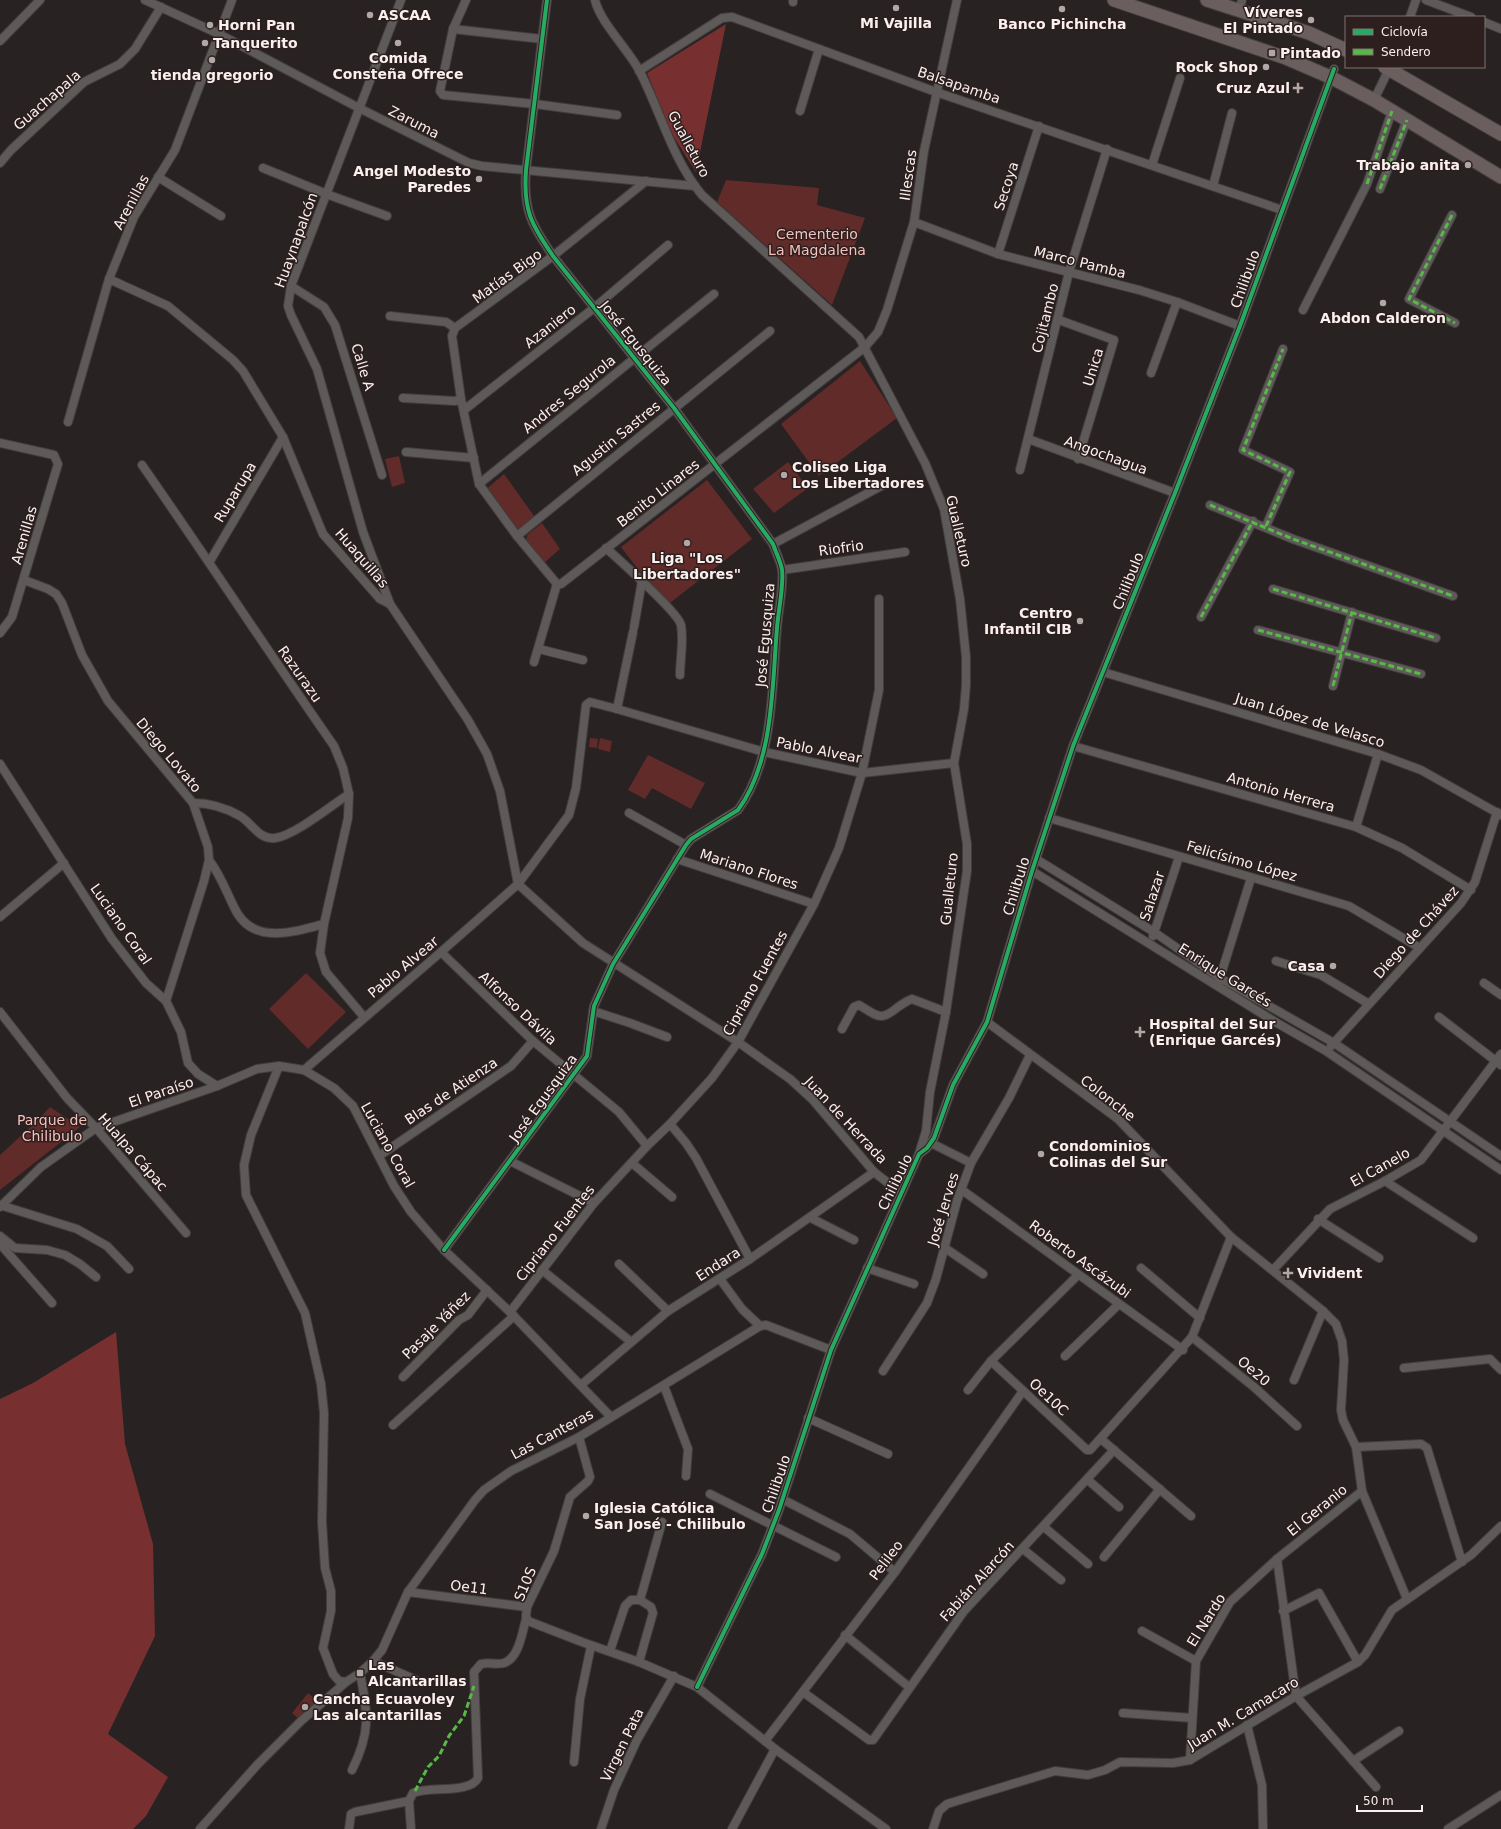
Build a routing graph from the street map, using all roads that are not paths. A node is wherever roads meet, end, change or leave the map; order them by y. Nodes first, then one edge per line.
1 (40, 0) edge
2 (145, 0) edge
3 (232, 0) edge
4 (401, 0) edge
5 (466, 0) edge
6 (547, 0) edge
7 (595, 0) edge
8 (957, 0) edge
9 (1114, 0) edge
10 (1416, 0) edge
11 (1426, 0) edge
12 (1211, 1) edge
13 (1240, 5) edge
14 (161, 7) junction
15 (1410, 16) edge
16 (1468, 16) edge
17 (1485, 22) edge
18 (453, 29) junction
19 (1501, 29) edge
20 (219, 34) junction
21 (542, 39) junction
22 (0, 41) edge
23 (820, 49) junction
24 (1345, 50) edge
25 (1388, 68) edge
26 (639, 71) junction
27 (1332, 73) junction
28 (1180, 78) dead end
29 (936, 92) junction
30 (1374, 100) junction
31 (534, 104) junction
32 (359, 108) junction
33 (1392, 111) junction
34 (800, 112) dead end
35 (1232, 113) dead end
36 (617, 115) dead end
37 (1407, 120) junction
38 (1039, 126) junction
39 (1501, 134) edge
40 (1107, 149) junction
41 (0, 163) edge
42 (1152, 165) junction
43 (263, 168) dead end
44 (526, 170) junction
45 (158, 177) junction
46 (1501, 177) edge
47 (646, 181) junction
48 (695, 186) junction
49 (1213, 186) junction
50 (1380, 189) dead end
51 (327, 194) junction
52 (1282, 210) junction
53 (1452, 215) dead end
54 (221, 216) dead end
55 (387, 216) dead end
56 (914, 222) junction
57 (668, 245) dead end
58 (998, 254) junction
59 (553, 256) junction
60 (1070, 272) junction
61 (109, 279) junction
62 (291, 286) junction
63 (714, 294) dead end
64 (1177, 302) junction
65 (594, 308) junction
66 (1304, 310) dead end
67 (390, 316) dead end
68 (1059, 320) junction
69 (1455, 323) dead end
70 (1240, 326) junction
71 (455, 328) junction
72 (770, 331) dead end
73 (865, 347) junction
74 (1283, 349) dead end
75 (634, 358) junction
76 (1151, 372) dead end
77 (403, 398) dead end
78 (462, 399) junction
79 (674, 408) junction
80 (464, 410) junction
81 (68, 422) dead end
82 (283, 437) junction
83 (1029, 438) junction
84 (0, 443) edge
85 (406, 452) dead end
86 (474, 458) junction
87 (1078, 459) junction
88 (715, 463) junction
89 (142, 465) dead end
90 (1020, 470) dead end
91 (382, 475) dead end
92 (479, 484) junction
93 (882, 485) dead end
94 (1175, 494) junction
95 (1210, 505) dead end
96 (1253, 521) junction
97 (1266, 526) junction
98 (517, 536) junction
99 (773, 544) junction
100 (606, 548) junction
101 (905, 552) dead end
102 (210, 561) junction
103 (782, 570) junction
104 (24, 580) junction
105 (642, 581) junction
106 (559, 584) junction
107 (1273, 589) dead end
108 (1453, 596) dead end
109 (879, 598) dead end
110 (390, 604) junction
111 (1352, 612) junction
112 (1200, 617) dead end
113 (1258, 630) dead end
114 (0, 633) edge
115 (1436, 638) dead end
116 (539, 649) junction
117 (583, 660) dead end
118 (534, 662) dead end
119 (1103, 672) junction
120 (1420, 674) dead end
121 (680, 675) dead end
122 (1333, 686) dead end
123 (617, 709) junction
124 (1073, 746) junction
125 (764, 752) junction
126 (1378, 754) junction
127 (954, 763) junction
128 (0, 764) edge
129 (862, 773) junction
130 (349, 794) junction
131 (194, 803) junction
132 (629, 813) dead end
133 (1499, 814) edge
134 (1049, 818) junction
135 (1356, 827) junction
136 (686, 845) junction
137 (1179, 857) junction
138 (676, 859) junction
139 (1036, 859) junction
140 (209, 860) junction
141 (64, 862) junction
142 (1032, 871) junction
143 (1251, 878) junction
144 (518, 884) junction
145 (1471, 890) junction
146 (814, 904) junction
147 (0, 917) edge
148 (324, 924) junction
149 (1154, 932) junction
150 (1151, 944) junction
151 (1420, 948) junction
152 (441, 952) junction
153 (1276, 961) dead end
154 (613, 964) junction
155 (1219, 982) junction
156 (1484, 983) dead end
157 (1501, 995) edge
158 (166, 1001) junction
159 (1369, 1004) junction
160 (593, 1011) junction
161 (0, 1012) edge
162 (946, 1012) junction
163 (364, 1017) junction
164 (1440, 1018) dead end
165 (987, 1022) junction
166 (842, 1029) dead end
167 (667, 1037) dead end
168 (533, 1041) junction
169 (738, 1042) junction
170 (1334, 1043) junction
171 (1326, 1051) junction
172 (1030, 1055) junction
173 (1499, 1060) edge
174 (279, 1066) junction
175 (304, 1070) junction
176 (573, 1076) junction
177 (216, 1086) junction
178 (1450, 1122) junction
179 (670, 1124) junction
180 (96, 1128) junction
181 (1444, 1131) junction
182 (931, 1142) junction
183 (647, 1146) junction
184 (919, 1154) junction
185 (378, 1156) junction
186 (1501, 1156) edge
187 (510, 1161) junction
188 (632, 1163) junction
189 (971, 1163) junction
190 (1501, 1170) edge
191 (874, 1172) junction
192 (1385, 1181) junction
193 (962, 1190) junction
194 (901, 1193) junction
195 (672, 1197) dead end
196 (594, 1203) junction
197 (1, 1206) edge
198 (811, 1218) junction
199 (1318, 1219) junction
200 (186, 1233) dead end
201 (0, 1236) edge
202 (1231, 1236) junction
203 (1473, 1238) dead end
204 (854, 1240) dead end
205 (0, 1244) edge
206 (945, 1248) junction
207 (444, 1250) junction
208 (1379, 1258) dead end
209 (750, 1259) junction
210 (620, 1264) dead end
211 (867, 1268) junction
212 (1141, 1268) dead end
213 (129, 1269) dead end
214 (542, 1270) junction
215 (1273, 1270) junction
216 (983, 1274) dead end
217 (1078, 1275) junction
218 (96, 1278) dead end
219 (720, 1279) junction
220 (914, 1284) dead end
221 (487, 1290) junction
222 (52, 1302) dead end
223 (1119, 1304) junction
224 (668, 1311) junction
225 (1323, 1311) junction
226 (512, 1314) junction
227 (1200, 1318) junction
228 (760, 1326) junction
229 (1192, 1337) junction
230 (630, 1342) junction
231 (831, 1350) junction
232 (1183, 1350) junction
233 (1065, 1356) dead end
234 (991, 1361) junction
235 (1404, 1368) dead end
236 (1501, 1370) edge
237 (883, 1371) dead end
238 (403, 1377) dead end
239 (1294, 1380) dead end
240 (581, 1385) junction
241 (664, 1386) junction
242 (968, 1390) dead end
243 (1024, 1391) junction
244 (611, 1417) junction
245 (808, 1418) junction
246 (393, 1425) dead end
247 (1297, 1426) dead end
248 (580, 1437) junction
249 (1101, 1439) junction
250 (1356, 1448) junction
251 (1114, 1450) junction
252 (888, 1454) dead end
253 (686, 1476) dead end
254 (1088, 1480) junction
255 (1160, 1489) junction
256 (1362, 1491) junction
257 (710, 1494) dead end
258 (782, 1499) junction
259 (1119, 1507) dead end
260 (1191, 1516) dead end
261 (662, 1522) dead end
262 (773, 1526) junction
263 (1501, 1526) edge
264 (1044, 1527) junction
265 (1022, 1550) junction
266 (836, 1557) dead end
267 (1104, 1557) dead end
268 (1277, 1559) junction
269 (1462, 1562) junction
270 (1088, 1564) dead end
271 (895, 1572) junction
272 (1061, 1580) dead end
273 (408, 1592) junction
274 (1407, 1599) junction
275 (640, 1600) junction
276 (527, 1607) junction
277 (1284, 1611) junction
278 (526, 1619) junction
279 (1142, 1631) dead end
280 (845, 1634) junction
281 (591, 1646) junction
282 (610, 1651) junction
283 (373, 1661) junction
284 (1196, 1661) junction
285 (639, 1662) junction
286 (1358, 1662) junction
287 (360, 1673) junction
288 (674, 1676) junction
289 (416, 1680) dead end
290 (346, 1682) junction
291 (697, 1687) junction
292 (909, 1687) junction
293 (802, 1692) junction
294 (1296, 1696) junction
295 (1123, 1713) dead end
296 (1192, 1718) junction
297 (1247, 1725) junction
298 (1399, 1731) dead end
299 (765, 1742) junction
300 (775, 1749) junction
301 (1190, 1760) junction
302 (1353, 1761) junction
303 (574, 1762) dead end
304 (352, 1770) dead end
305 (1376, 1787) dead end
306 (1501, 1794) edge
307 (409, 1801) junction
308 (200, 1829) edge
309 (349, 1829) edge
310 (411, 1829) edge
311 (601, 1829) edge
312 (732, 1829) edge
313 (886, 1829) edge
314 (933, 1829) edge
315 (1263, 1829) edge
316 (1448, 1829) edge

1 - 22 street
2 - 14 street, Zaruma
3 - 20 street, Arenillas
4 - 32 street, Huaynapalcón
5 - 18 street
6 - 21 street, José Egusquiza
7 - 26 street, Gualleturo
8 - 29 street, Illescas
9 - 27 main road
10 - 15 street
11 - 16 street
12 - 13 main road
13 - 24 main road
14 - 20 street, Zaruma
14 - 41 street, Guachapala
17 - 19 street
18 - 21 street
18 - 31 street
20 - 32 street, Zaruma
20 - 45 street, Arenillas
21 - 31 street, José Egusquiza
23 - 26 street, Balsapamba
23 - 29 street, Balsapamba
23 - 34 street
25 - 30 street
25 - 39 main road
26 - 48 street, Gualleturo
27 - 30 main road
27 - 52 street, Chilibulo
28 - 42 street
29 - 38 street, Balsapamba
29 - 56 street, Illescas
30 - 33 main road
31 - 36 street
31 - 44 street, José Egusquiza
32 - 44 street, Zaruma
32 - 51 street, Huaynapalcón
33 - 37 main road
33 - 66 street
35 - 49 street
37 - 46 main road
37 - 50 street
38 - 40 street, Balsapamba
38 - 58 street, Secoya
40 - 42 street, Balsapamba
40 - 60 street, Cojitambo
42 - 49 street, Balsapamba
43 - 51 street
44 - 47 street, Zaruma
44 - 59 street, José Egusquiza
45 - 54 street
45 - 61 street, Arenillas
47 - 48 street, Zaruma
47 - 59 street, Matías Bigo
48 - 73 street, Gualleturo
49 - 52 street, Balsapamba
51 - 55 street
51 - 62 street, Huaynapalcón
52 - 70 street, Chilibulo
53 - 69 street
56 - 58 street, Marco Pamba
56 - 73 street, Illescas
57 - 65 street, Azaniero
58 - 60 street, Marco Pamba
59 - 65 street, José Egusquiza
59 - 71 street, Matías Bigo
60 - 64 street, Marco Pamba
60 - 68 street, Cojitambo
61 - 81 street, Arenillas
61 - 82 street, Huaquillas
62 - 91 street, Calle A
62 - 110 street, Huaynapalcón
63 - 75 street, Andres Segurola
64 - 70 street, Marco Pamba
64 - 76 street
65 - 75 street, José Egusquiza
65 - 80 street, Azaniero
67 - 71 street
68 - 83 street, Cojitambo
68 - 87 street, Unica
70 - 94 street, Chilibulo
71 - 78 street
72 - 79 street, Agustin Sastres
73 - 88 street, Benito Linares
73 - 127 street, Gualleturo
74 - 97 street
75 - 79 street, José Egusquiza
75 - 92 street, Andres Segurola
77 - 78 street
78 - 80 street
79 - 88 street, José Egusquiza
79 - 98 street, Agustin Sastres
80 - 86 street
82 - 102 street, Ruparupa
82 - 110 street, Huaquillas
83 - 87 street, Angochagua
83 - 90 street, Cojitambo
84 - 104 street, Arenillas
85 - 86 street
86 - 92 street
87 - 94 street, Angochagua
88 - 99 street, José Egusquiza
88 - 100 street, Benito Linares
89 - 102 street, Razurazu
92 - 98 street
93 - 99 street
94 - 119 street, Chilibulo
95 - 96 street
96 - 97 street
96 - 112 street
97 - 108 street
98 - 106 street
99 - 103 street, José Egusquiza
100 - 105 street
100 - 106 street, Benito Linares
101 - 103 street, Riofrio
102 - 130 street, Razurazu
103 - 125 street, José Egusquiza
104 - 114 street, Arenillas
104 - 131 street, Diego Lovato
105 - 121 street
105 - 123 street
106 - 116 street
107 - 111 street
109 - 129 street, Cipriano Fuentes
110 - 144 street, Huaquillas
111 - 115 street
111 - 122 street
113 - 120 street
116 - 117 street
116 - 118 street
119 - 124 street, Chilibulo
119 - 126 street, Juan López de Velasco
123 - 125 street, Pablo Alvear
123 - 144 street, Pablo Alvear
124 - 134 street, Chilibulo
124 - 135 street, Antonio Herrera
125 - 129 street, Pablo Alvear
125 - 136 street, José Egusquiza
126 - 133 street, Juan López de Velasco
126 - 135 street
127 - 129 street, Pablo Alvear
127 - 162 street, Gualleturo
128 - 141 street, Luciano Coral
129 - 146 street, Cipriano Fuentes
130 - 131 street
130 - 148 street, Razurazu
131 - 140 street, Diego Lovato
132 - 136 street
133 - 145 street, Diego de Chávez
134 - 137 street, Felicísimo López
134 - 139 street, Chilibulo
135 - 145 street, Antonio Herrera
136 - 138 street, José Egusquiza
137 - 143 street, Felicísimo López
137 - 149 street, Salazar
138 - 146 street, Mariano Flores
138 - 154 street, José Egusquiza
139 - 142 street, Chilibulo
139 - 149 street, Enrique Garcés
140 - 148 street
140 - 158 street, Diego Lovato
141 - 147 street
141 - 158 street, Luciano Coral
142 - 150 street, Enrique Garcés
142 - 165 street, Chilibulo
143 - 151 street, Felicísimo López
143 - 155 street
144 - 152 street, Pablo Alvear
144 - 154 street, Juan de Herrada
145 - 151 street, Diego de Chávez
146 - 169 street, Cipriano Fuentes
148 - 163 street, Razurazu
149 - 150 street, Salazar
149 - 155 street, Enrique Garcés
150 - 155 street, Enrique Garcés
151 - 159 street, Diego de Chávez
152 - 163 street, Pablo Alvear
152 - 168 street, Alfonso Dávila
153 - 159 street
154 - 160 street, José Egusquiza
154 - 169 street, Juan de Herrada
155 - 170 street, Enrique Garcés
155 - 171 street, Enrique Garcés
156 - 157 street
158 - 177 street, Luciano Coral
159 - 170 street, Diego de Chávez
160 - 167 street
160 - 176 street, José Egusquiza
161 - 180 street, Hualpa Cápac
162 - 166 street
162 - 184 street, Gualleturo
163 - 175 street, Pablo Alvear
164 - 173 street
165 - 172 street, Colonche
165 - 182 street, Chilibulo
168 - 176 street, Alfonso Dávila
168 - 185 street, Blas de Atienza
169 - 179 street, Cipriano Fuentes
169 - 191 street, Juan de Herrada
170 - 171 street, Diego de Chávez
170 - 178 street, Enrique Garcés
171 - 181 street, Enrique Garcés
172 - 189 street, José Jerves
172 - 202 street, Colonche
173 - 178 street, El Canelo
174 - 175 street, Luciano Coral
174 - 177 street, Luciano Coral
174 - 290 street
175 - 185 street, Luciano Coral
176 - 183 street, Alfonso Dávila
176 - 187 street, José Egusquiza
177 - 180 street, El Paraíso
178 - 181 street, El Canelo
178 - 186 street, Enrique Garcés
179 - 183 street, Cipriano Fuentes
179 - 209 street
180 - 197 street, El Paraíso
180 - 200 street, Hualpa Cápac
181 - 190 street, Enrique Garcés
181 - 192 street, El Canelo
182 - 184 street, Chilibulo
182 - 189 street
183 - 188 street, Cipriano Fuentes
184 - 194 street, Chilibulo
185 - 207 street, Luciano Coral
187 - 196 street
187 - 207 street, José Egusquiza
188 - 195 street
188 - 196 street, Cipriano Fuentes
189 - 193 street, José Jerves
191 - 194 street, Juan de Herrada
191 - 198 street, Endara
192 - 199 street, El Canelo
192 - 203 street
193 - 206 street, José Jerves
193 - 217 street, Roberto Ascázubi
194 - 211 street, Chilibulo
196 - 214 street, Cipriano Fuentes
197 - 213 street
198 - 204 street
198 - 209 street, Endara
199 - 208 street
199 - 215 street, El Canelo
201 - 218 street
202 - 215 street, Colonche
202 - 227 street
205 - 222 street
206 - 216 street
206 - 237 street, José Jerves
207 - 221 street, Luciano Coral
209 - 219 street, Endara
210 - 224 street
211 - 220 street
211 - 231 street, Chilibulo
212 - 227 street
214 - 226 street, Cipriano Fuentes
214 - 230 street
215 - 225 street, El Geranio
217 - 223 street, Roberto Ascázubi
217 - 234 street
219 - 224 street, Endara
219 - 228 street
221 - 226 street, Luciano Coral
221 - 238 street, Pasaje Yáñez
223 - 232 street, Roberto Ascázubi
223 - 233 street
224 - 230 street, Endara
225 - 239 street
225 - 250 street, El Geranio
226 - 240 street, Luciano Coral
226 - 246 street, Cipriano Fuentes
227 - 229 street
228 - 231 street
228 - 241 street, Las Canteras
229 - 232 street
229 - 247 street, Oe20
230 - 240 street, Endara
231 - 245 street, Chilibulo
232 - 249 street
234 - 242 street
234 - 243 street, Oe10C
235 - 236 street
240 - 244 street, Luciano Coral
241 - 244 street, Las Canteras
241 - 253 street
243 - 249 street, Oe10C
243 - 271 street, Pelileo
244 - 248 street, Las Canteras
245 - 252 street
245 - 258 street, Chilibulo
248 - 273 street, Las Canteras
248 - 276 street, S10S
249 - 251 street
250 - 256 street, El Geranio
250 - 269 street
251 - 254 street, Fabián Alarcón
251 - 255 street
254 - 259 street
254 - 264 street, Fabián Alarcón
255 - 260 street
255 - 267 street
256 - 268 street, El Geranio
256 - 274 street
257 - 262 street
258 - 262 street, Chilibulo
258 - 271 street
261 - 275 street
262 - 266 street
262 - 291 street, Chilibulo
263 - 269 street, Juan M. Camacaro
264 - 265 street, Fabián Alarcón
264 - 270 street
265 - 272 street
265 - 292 street, Fabián Alarcón
268 - 277 street
268 - 284 street, El Nardo
269 - 274 street, Juan M. Camacaro
271 - 280 street, Pelileo
273 - 276 street, Oe11
273 - 283 street, Las Canteras
274 - 286 street, Juan M. Camacaro
275 - 282 street
275 - 285 street
276 - 278 street, S10S
277 - 286 street
277 - 294 street
278 - 281 street, S10S
278 - 307 street
279 - 284 street
280 - 292 street
280 - 293 street, Pelileo
281 - 282 street, S10S
281 - 303 street
282 - 285 street, S10S
283 - 287 street, Las Canteras
283 - 289 street
284 - 296 street, El Nardo
285 - 288 street, S10S
286 - 294 street, Juan M. Camacaro
287 - 290 street, Las Canteras
287 - 304 street
288 - 291 street, S10S
288 - 311 street, Virgen Pata
290 - 308 street, Las Canteras
291 - 299 street, S10S
292 - 293 street, Fabián Alarcón
293 - 299 street, Pelileo
294 - 297 street, Juan M. Camacaro
294 - 302 street
295 - 296 street
296 - 301 street, El Nardo
297 - 301 street, Juan M. Camacaro
297 - 315 street
298 - 302 street
299 - 300 street, S10S
300 - 312 street
300 - 313 street, S10S
301 - 314 street, Juan M. Camacaro
302 - 305 street
306 - 316 street
307 - 309 street
307 - 310 street

